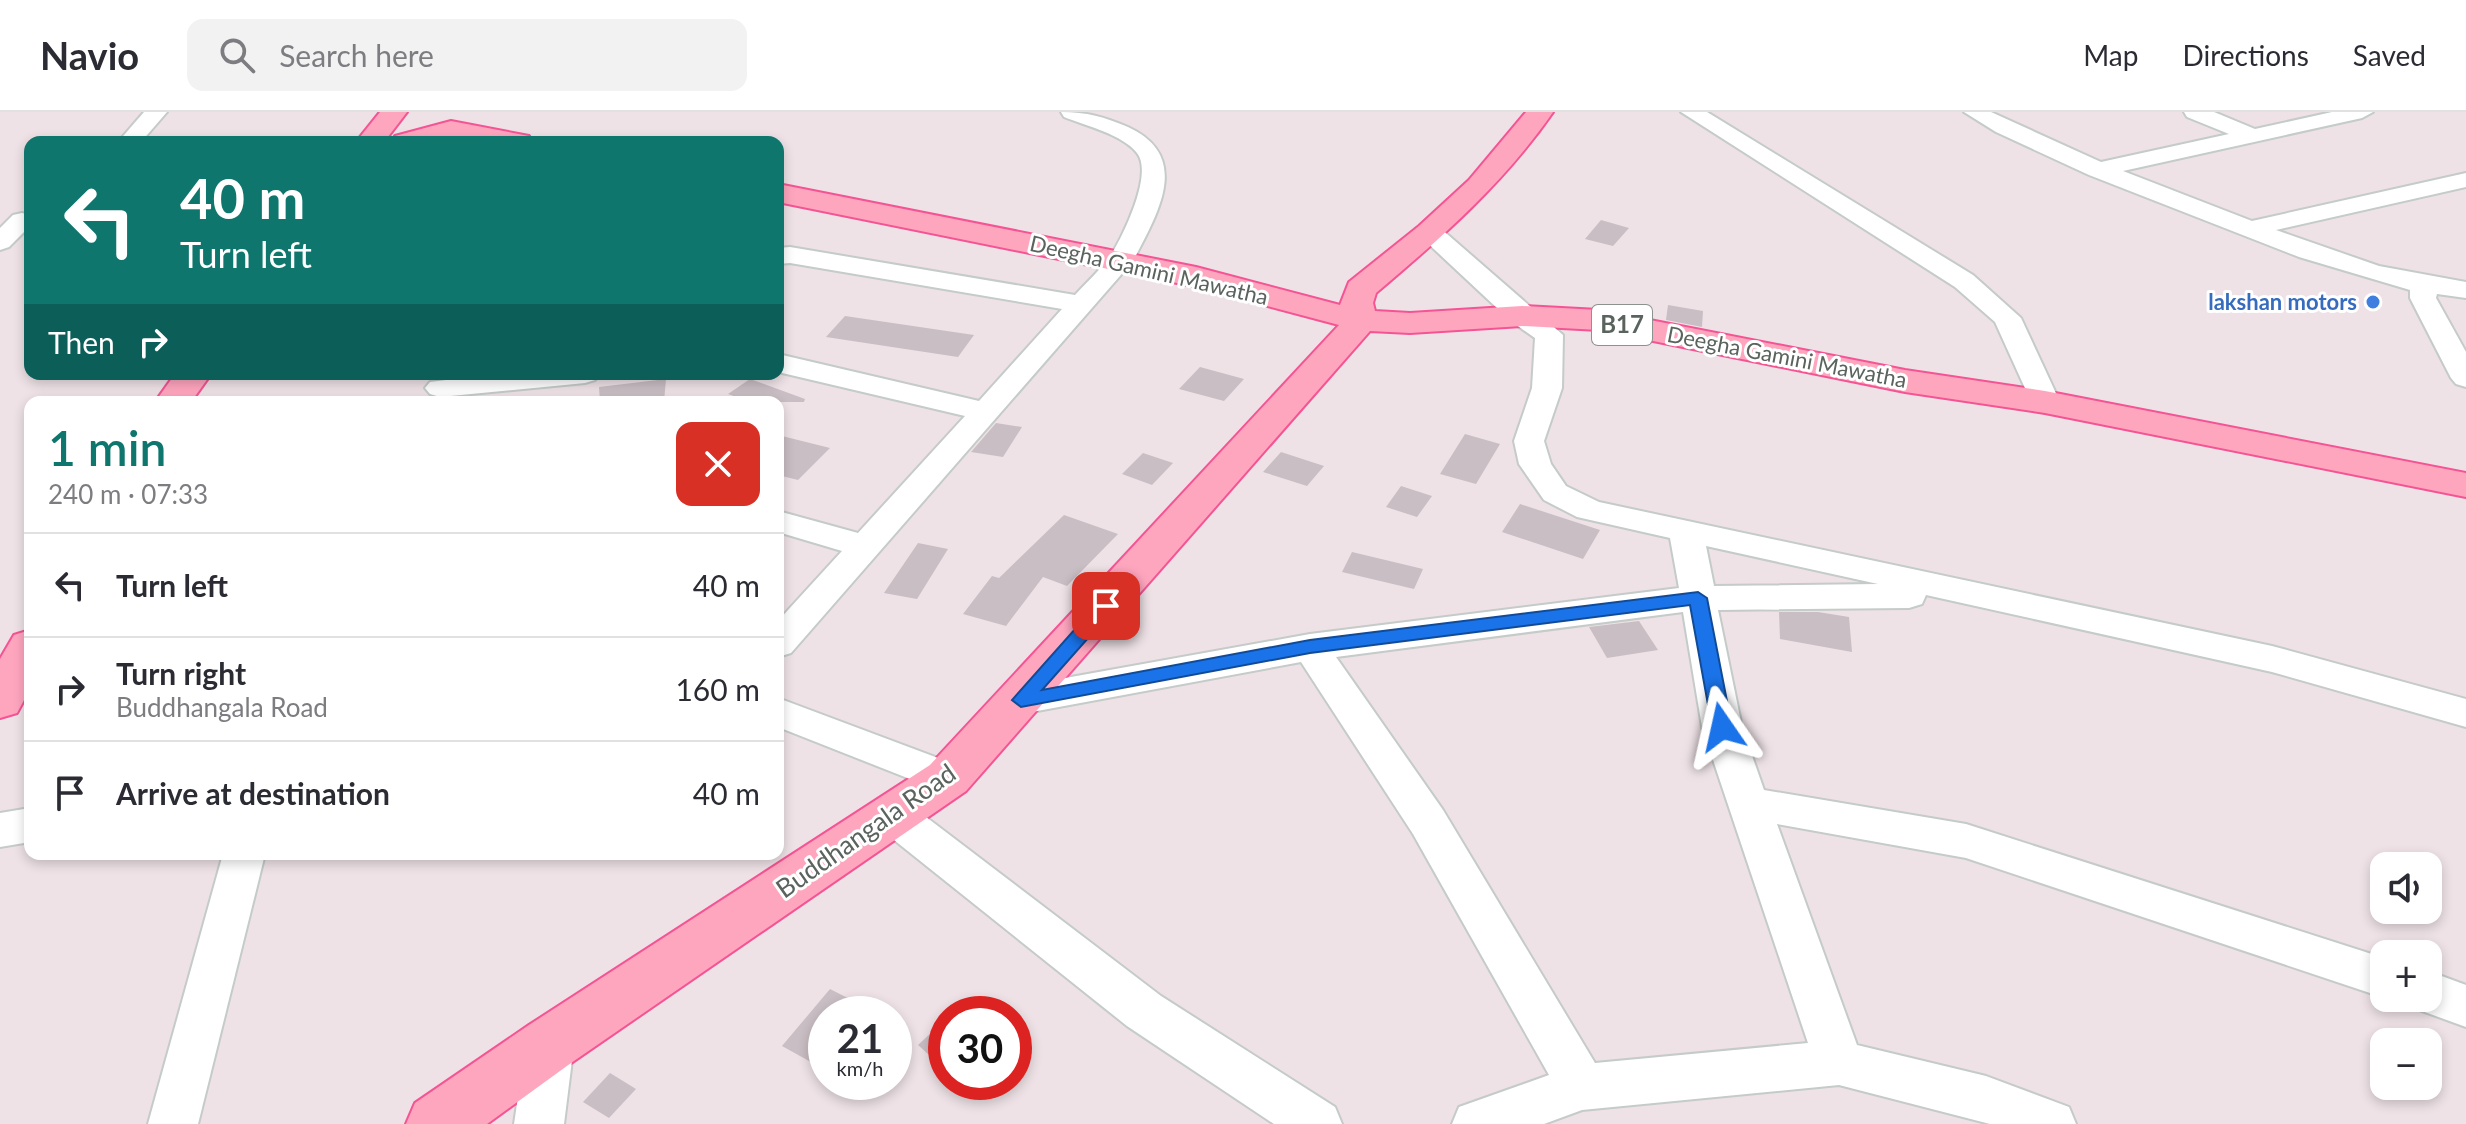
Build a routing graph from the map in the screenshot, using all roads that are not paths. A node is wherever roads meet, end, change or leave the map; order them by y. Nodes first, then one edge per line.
1 (156, 112) edge
2 (394, 112) edge
3 (509, 112) edge
4 (1072, 112) edge
5 (1540, 112) edge
6 (1692, 112) edge
7 (1975, 112) edge
8 (2195, 112) edge
9 (2362, 112) edge
10 (451, 129) junction
11 (134, 136) edge
12 (375, 136) edge
13 (426, 136) edge
14 (488, 136) edge
15 (2255, 137) junction
16 (2097, 170) junction
17 (2466, 180) edge
18 (784, 194) edge
19 (17, 221) edge
20 (2250, 229) junction
21 (1430, 232) junction
22 (0, 242) edge
23 (784, 256) edge
24 (1120, 261) junction
25 (2424, 285) junction
26 (2466, 291) edge
27 (1079, 304) junction
28 (1522, 316) junction
29 (1361, 321) junction
30 (784, 364) edge
31 (2466, 378) edge
32 (523, 380) edge
33 (440, 388) edge
34 (2045, 402) junction
35 (984, 411) junction
36 (2466, 485) edge
37 (784, 523) edge
38 (1686, 532) junction
39 (865, 546) junction
40 (1974, 595) junction
41 (1698, 598) junction
42 (784, 637) edge
43 (1310, 647) junction
44 (24, 657) edge
45 (1021, 700) junction
46 (0, 701) edge
47 (2466, 713) edge
48 (784, 714) edge
49 (948, 778) junction
50 (1748, 803) junction
51 (894, 816) junction
52 (24, 826) edge
53 (0, 830) edge
54 (242, 860) edge
55 (2370, 973) edge
56 (2442, 997) edge
57 (2466, 1006) edge
58 (550, 1044) junction
59 (1839, 1063) junction
60 (1582, 1087) junction
61 (173, 1124) edge
62 (437, 1124) edge
63 (539, 1124) edge
64 (1317, 1124) edge
65 (1477, 1124) edge
66 (2051, 1124) edge

1 - 11 street
2 - 12 main road
3 - 10 main road
4 - 24 street
5 - 21 main road
6 - 34 street
7 - 16 street
8 - 15 street
9 - 15 street
10 - 13 main road
10 - 14 main road
15 - 16 street
16 - 20 street
17 - 20 street
18 - 24 main road, Deegha Gamini Mawatha / B17
19 - 22 street
20 - 25 street
21 - 28 street
21 - 29 main road
23 - 27 street
24 - 27 street
24 - 29 main road, Deegha Gamini Mawatha / B17
25 - 26 street
25 - 31 street
27 - 35 street
28 - 29 main road, Deegha Gamini Mawatha / B17
28 - 34 main road, Deegha Gamini Mawatha / B17
28 - 38 street
29 - 45 main road, Buddhangala Road
30 - 35 street
32 - 33 street
34 - 36 main road, Deegha Gamini Mawatha / B17
35 - 39 street
37 - 39 street
38 - 40 street
38 - 41 street
39 - 42 street
40 - 41 street
40 - 47 street
41 - 43 street
41 - 50 street
43 - 45 street
43 - 60 street
44 - 46 main road
45 - 49 main road, Buddhangala Road
48 - 49 street
49 - 51 main road, Buddhangala Road
50 - 55 street
50 - 59 street
51 - 58 main road, Buddhangala Road
51 - 64 street
52 - 53 street
54 - 61 street
56 - 57 street
58 - 62 main road, Buddhangala Road
58 - 63 street
59 - 60 street
59 - 66 street
60 - 65 street

